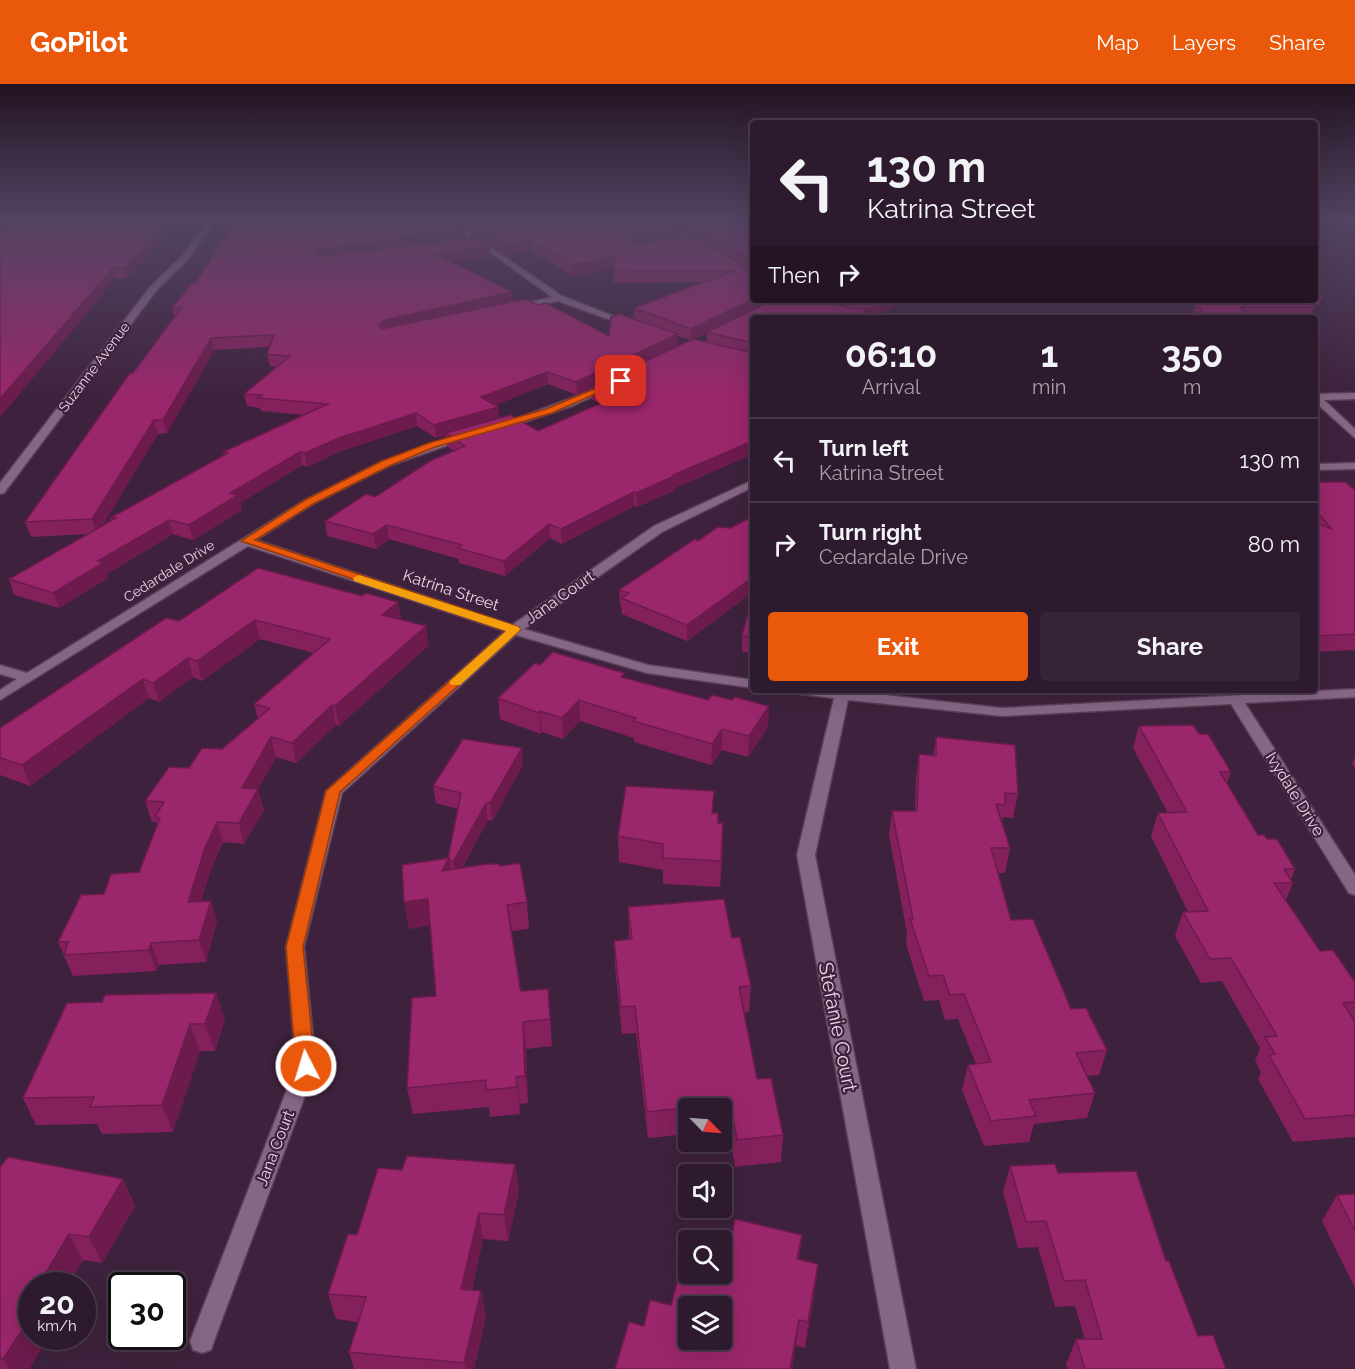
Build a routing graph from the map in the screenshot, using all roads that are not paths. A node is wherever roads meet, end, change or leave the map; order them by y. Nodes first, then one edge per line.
1 (163, 279) edge
2 (532, 279) edge
3 (559, 298) junction
4 (501, 311) edge
5 (636, 326) edge
6 (621, 381) edge
7 (1355, 396) edge
8 (1318, 397) edge
9 (1318, 399) edge
10 (490, 429) edge
11 (473, 434) edge
12 (1355, 435) edge
13 (1355, 466) edge
14 (1318, 467) edge
15 (0, 474) edge
16 (13, 474) junction
17 (750, 484) edge
18 (0, 491) edge
19 (246, 541) junction
20 (514, 630) junction
21 (0, 669) edge
22 (28, 678) junction
23 (750, 684) edge
24 (846, 693) edge
25 (1355, 693) edge
26 (0, 696) edge
27 (1234, 699) junction
28 (1355, 889) edge
29 (202, 1341) dead end
30 (903, 1369) edge

1 - 16 street, Suzanne Avenue
2 - 3 street
3 - 4 street
3 - 5 street
6 - 10 street
7 - 8 street
9 - 12 street
11 - 19 street, Cedardale Drive
13 - 14 street
15 - 16 street
16 - 18 street, Suzanne Avenue
17 - 20 street, Jana Court
19 - 20 street, Katrina Street
19 - 22 street, Cedardale Drive
20 - 23 street, Katrina Street
20 - 29 street, Jana Court
21 - 22 street
22 - 26 street, Cedardale Drive
24 - 27 street
24 - 30 street, Stefanie Court
25 - 27 street
27 - 28 street, Ivydale Drive

